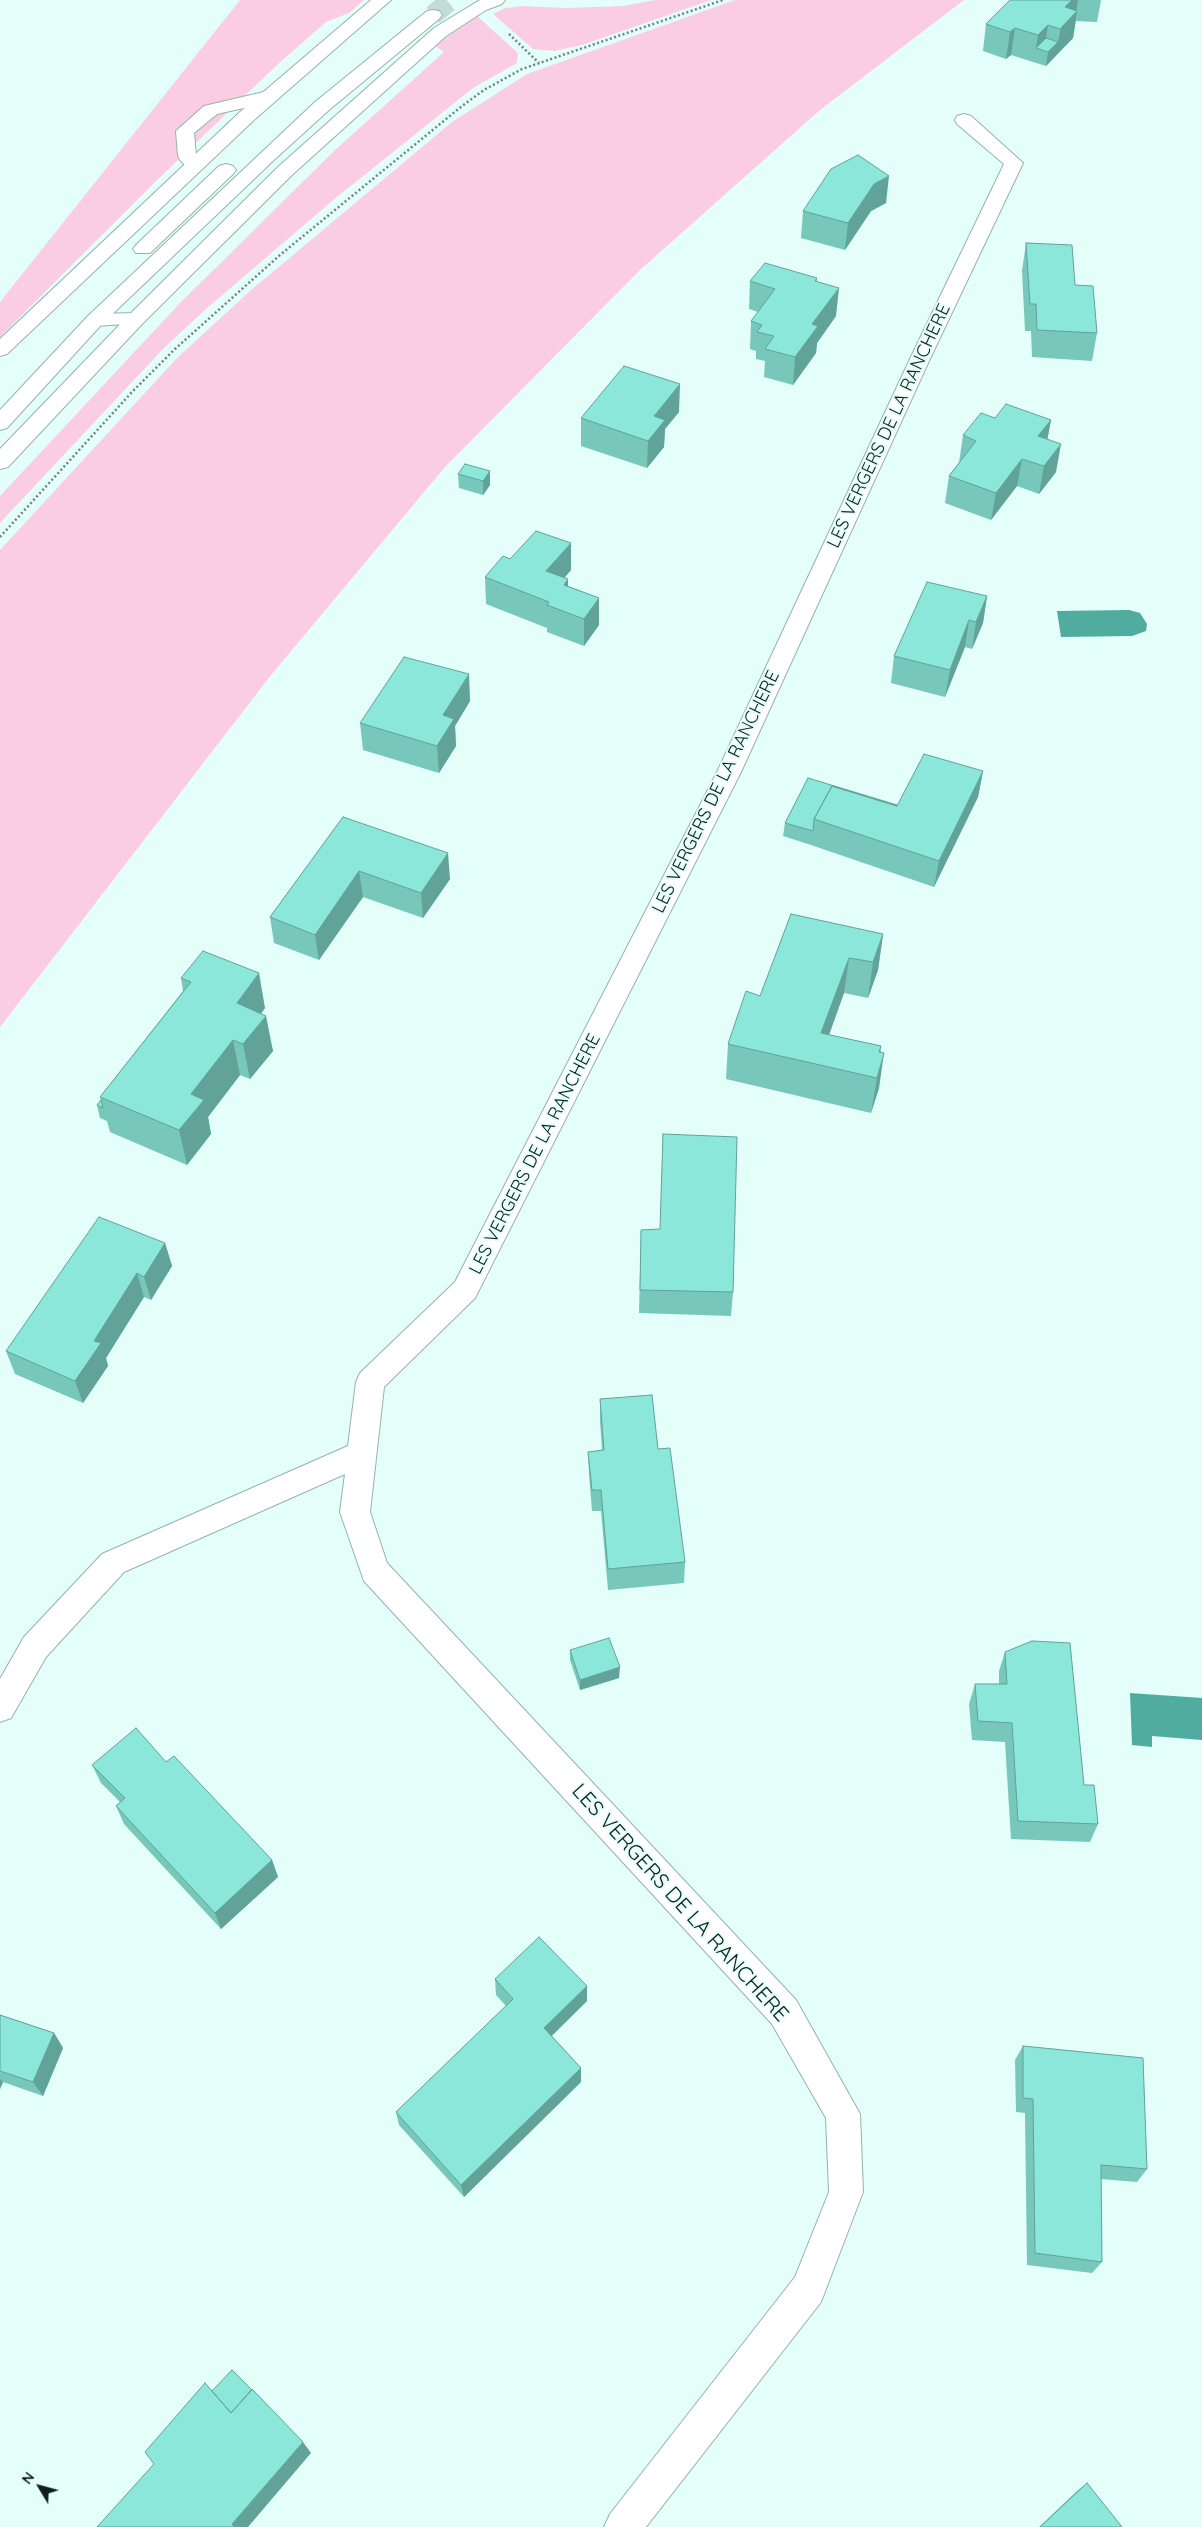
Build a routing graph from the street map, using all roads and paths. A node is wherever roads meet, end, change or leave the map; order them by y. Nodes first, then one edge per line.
1 (382, 0) edge
2 (496, 0) edge
3 (723, 0) edge
4 (268, 96) junction
5 (964, 120) dead end
6 (195, 164) junction
7 (136, 319) junction
8 (95, 320) junction
9 (0, 350) edge
10 (15, 380) dead end
11 (0, 423) edge
12 (0, 462) edge
13 (0, 536) edge
14 (362, 1453) junction
15 (0, 1708) edge
16 (623, 2527) edge

1 - 4 main road
2 - 7 main road
3 - 13 path
4 - 6 main road
4 - 6 main road
5 - 14 main road, LES VERGERS DE LA RANCHERE
6 - 9 main road
7 - 8 main road
7 - 12 main road
8 - 10 main road
8 - 11 main road
14 - 15 main road
14 - 16 main road, LES VERGERS DE LA RANCHERE

